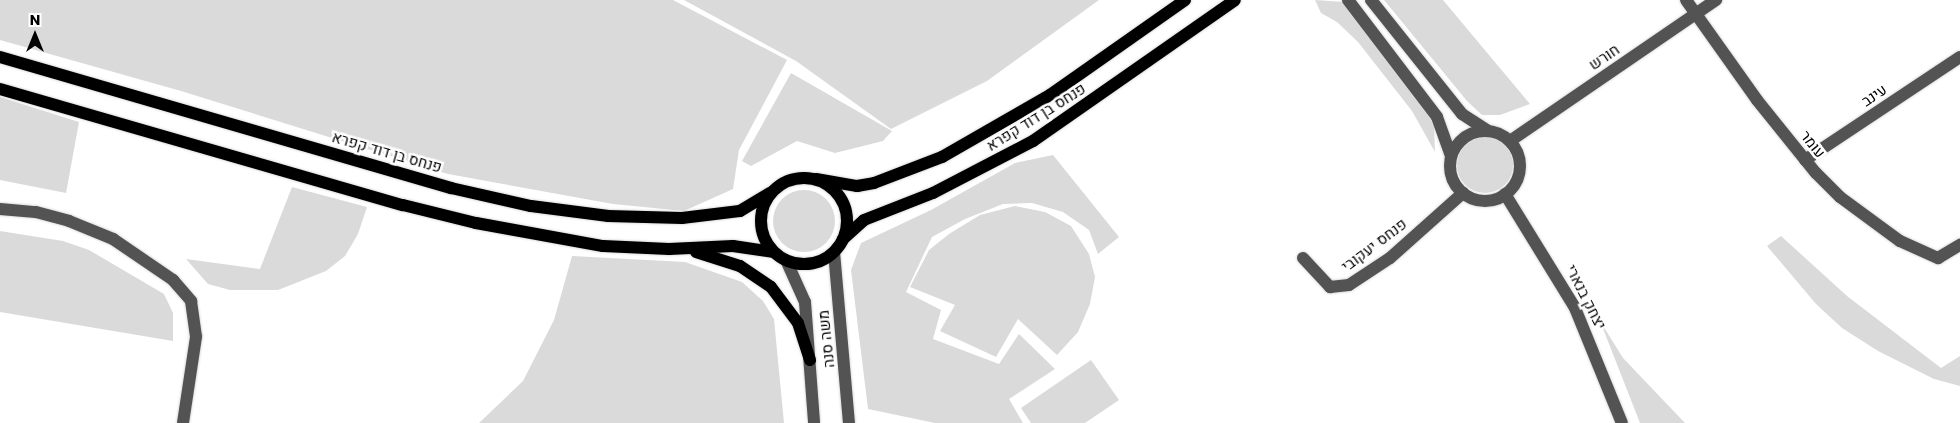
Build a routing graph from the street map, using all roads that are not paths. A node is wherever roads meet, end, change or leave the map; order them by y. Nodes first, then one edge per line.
1 (1185, 0) edge
2 (1234, 0) edge
3 (1348, 0) edge
4 (1371, 0) edge
5 (1686, 0) edge
6 (1716, 0) edge
7 (1695, 14) junction
8 (0, 57) edge
9 (1960, 57) edge
10 (0, 89) edge
11 (1488, 131) junction
12 (1510, 141) junction
13 (1451, 156) junction
14 (1805, 160) junction
15 (816, 179) junction
16 (770, 193) junction
17 (1463, 193) junction
18 (1505, 194) junction
19 (0, 209) edge
20 (843, 239) junction
21 (1960, 245) edge
22 (669, 249) junction
23 (773, 252) junction
24 (834, 252) junction
25 (1302, 258) dead end
26 (786, 260) junction
27 (810, 360) junction
28 (183, 423) edge
29 (814, 423) edge
30 (849, 423) edge
31 (1622, 423) edge

1 - 15 main road, פנחס בן דוד קפרא
2 - 20 main road, פנחס בן דוד קפרא
3 - 13 street
4 - 11 street
5 - 7 street, עומר
6 - 7 street, חורש
7 - 12 street, חורש
7 - 14 street, עומר
8 - 16 main road, פנחס בן דוד קפרא
9 - 14 street, עינב
10 - 22 main road
11 - 12 street
11 - 13 street
12 - 18 street
13 - 17 street
14 - 21 street, עומר
15 - 16 main road
15 - 20 main road
16 - 23 main road
17 - 18 street
17 - 25 street, פנחס יעקובי
18 - 31 street, יצחק בנארי
19 - 28 street
20 - 24 main road
22 - 23 main road
22 - 27 main road
23 - 26 main road
24 - 26 main road
24 - 30 street, משה סנה
26 - 27 street, משה סנה
27 - 29 street, משה סנה

